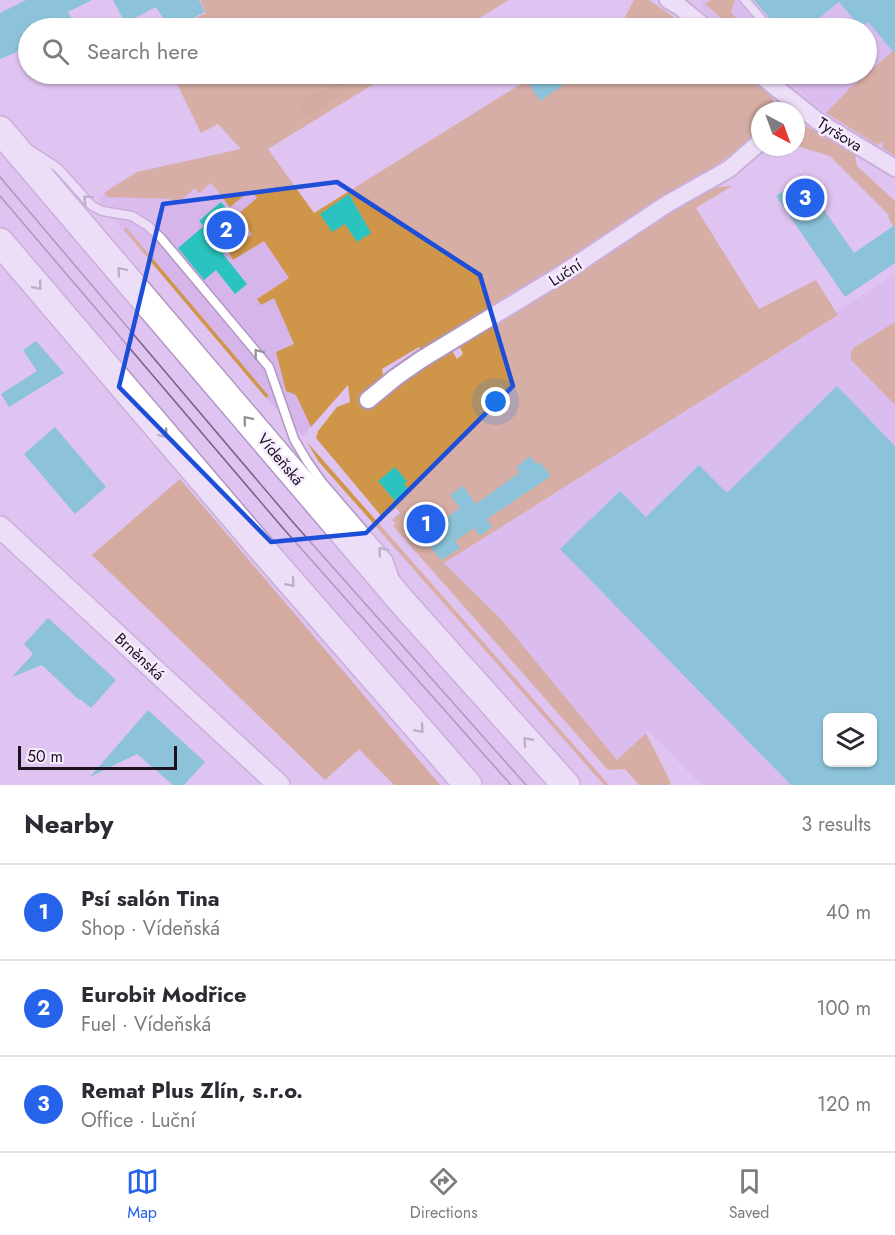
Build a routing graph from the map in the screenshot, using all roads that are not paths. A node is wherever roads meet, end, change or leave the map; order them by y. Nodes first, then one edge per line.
1 (745, 0) edge
2 (678, 2) edge
3 (695, 18) edge
4 (760, 18) edge
5 (769, 84) edge
6 (786, 102) edge
7 (805, 114) edge
8 (1, 131) edge
9 (751, 150) edge
10 (895, 168) edge
11 (0, 242) edge
12 (368, 400) dead end
13 (0, 527) edge
14 (405, 605) junction
15 (279, 785) edge
16 (468, 785) edge
17 (566, 785) edge

1 - 4 lane
2 - 3 street
5 - 6 street, Tyršova
7 - 10 street, Tyršova
14 -> 8 highway, Vídeňská
14 -> 8 lane
9 - 12 street, Luční
11 -> 16 highway
13 - 15 street, Brněnská
17 -> 14 highway, Vídeňská

